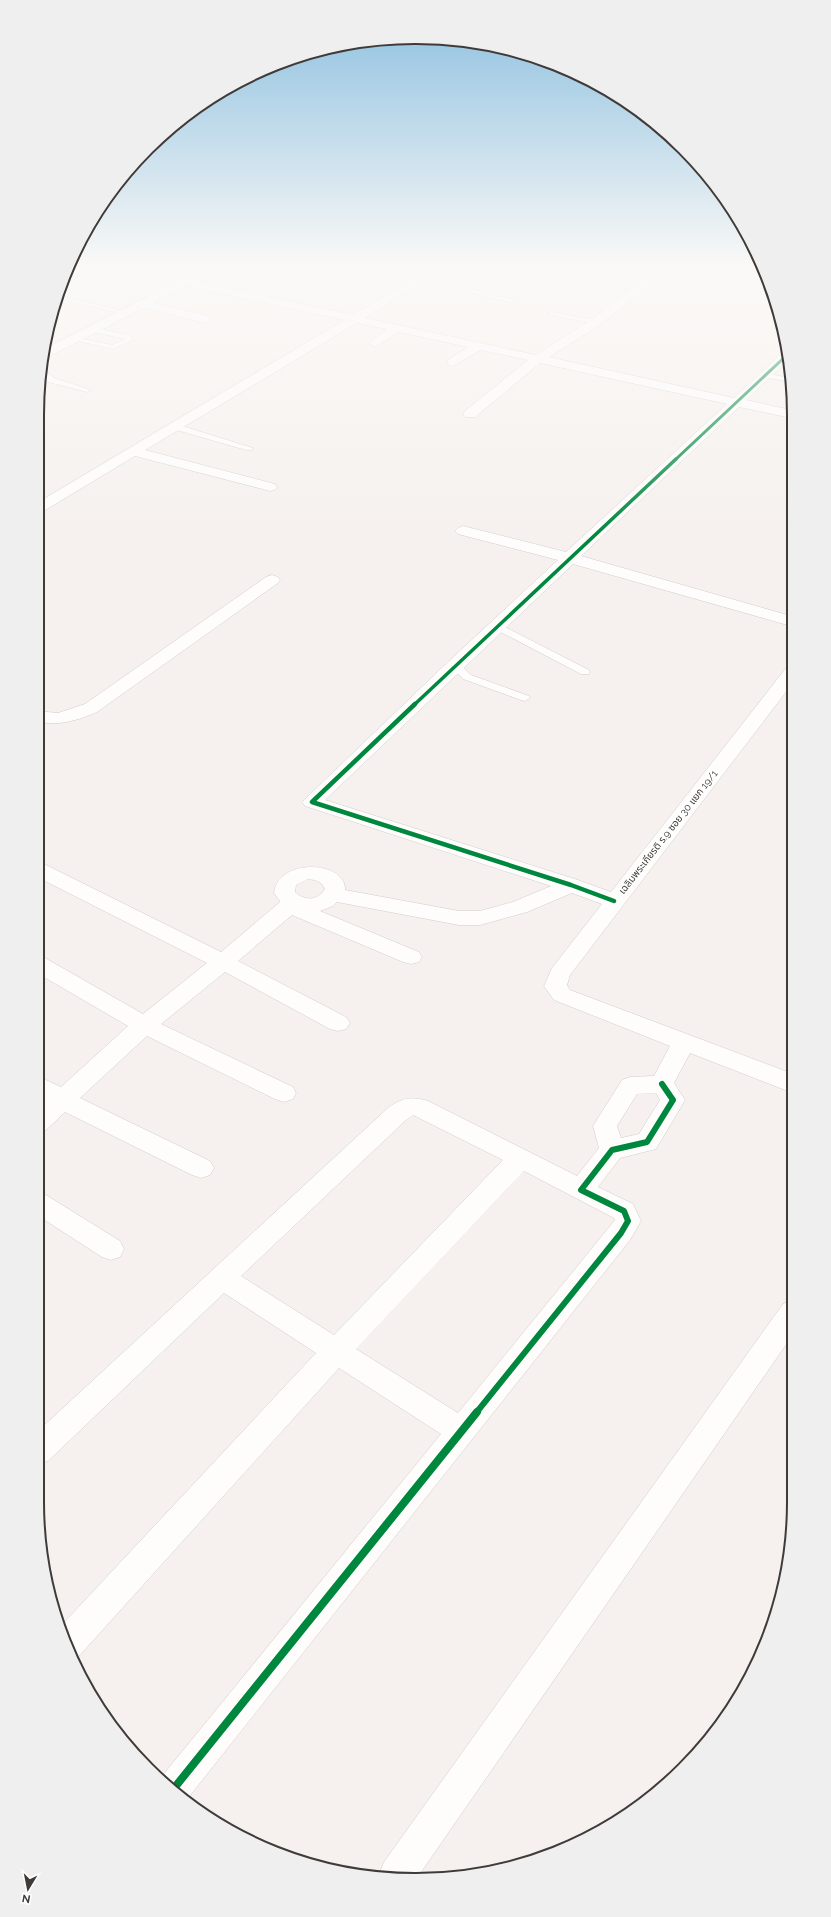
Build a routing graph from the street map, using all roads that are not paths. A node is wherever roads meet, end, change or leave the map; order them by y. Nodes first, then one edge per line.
1 (296, 355) edge
2 (464, 355) edge
3 (526, 355) edge
4 (543, 355) edge
5 (539, 358) junction
6 (783, 359) edge
7 (453, 362) dead end
8 (46, 375) edge
9 (766, 375) junction
10 (785, 379) edge
11 (87, 390) dead end
12 (736, 402) junction
13 (787, 413) edge
14 (470, 414) dead end
15 (176, 427) junction
16 (250, 448) dead end
17 (134, 452) junction
18 (270, 487) dead end
19 (44, 505) edge
20 (463, 532) dead end
21 (570, 558) junction
22 (272, 580) dead end
23 (787, 620) edge
24 (497, 626) junction
25 (455, 664) junction
26 (585, 672) dead end
27 (787, 678) edge
28 (525, 698) dead end
29 (44, 718) edge
30 (44, 872) edge
31 (570, 885) junction
32 (333, 894) junction
33 (614, 901) junction
34 (290, 904) junction
35 (411, 957) dead end
36 (223, 962) junction
37 (44, 967) edge
38 (338, 1023) dead end
39 (144, 1025) junction
40 (684, 1041) junction
41 (787, 1082) edge
42 (662, 1084) junction
43 (44, 1089) edge
44 (284, 1093) dead end
45 (63, 1100) junction
46 (44, 1117) edge
47 (612, 1150) junction
48 (521, 1158) junction
49 (201, 1168) dead end
50 (581, 1190) junction
51 (44, 1206) edge
52 (111, 1249) dead end
53 (222, 1278) junction
54 (787, 1322) edge
55 (337, 1350) junction
56 (461, 1430) junction
57 (44, 1444) edge
58 (71, 1640) edge
59 (176, 1785) edge
60 (398, 1872) edge

1 - 15 street
2 - 7 street
3 - 5 street
4 - 5 street
5 - 12 street
5 - 14 street
6 - 9 street
8 - 11 lane
9 - 10 lane
9 - 12 street
12 - 13 street
12 - 21 street
15 - 16 lane
15 - 17 street
17 - 18 street
17 - 19 street
20 - 21 street
21 - 23 street
21 - 24 street
22 - 29 street
24 - 25 street
24 - 26 lane
25 - 28 lane
25 - 31 street
27 - 33 street, เฉลิมพระเกียรติ ร.9 ซอย 30 แยก 19/1
30 - 36 street
31 - 32 street
31 - 33 street
32 - 34 street
32 - 34 street
33 - 40 street, เฉลิมพระเกียรติ ร.9 ซอย 30 แยก 19/1
34 - 35 street
34 - 36 street
36 - 38 street
36 - 39 street
37 - 39 street
39 - 44 street
39 - 45 street
40 - 41 street
40 - 42 street
42 - 47 street
42 - 47 street
43 - 45 street
45 - 46 street
45 - 49 street
47 - 50 street
48 - 50 street
48 - 53 street
48 - 55 street
50 - 56 street
51 - 52 street
53 - 55 street
53 - 57 street
54 - 60 street
55 - 56 street
55 - 58 street
56 - 59 street

